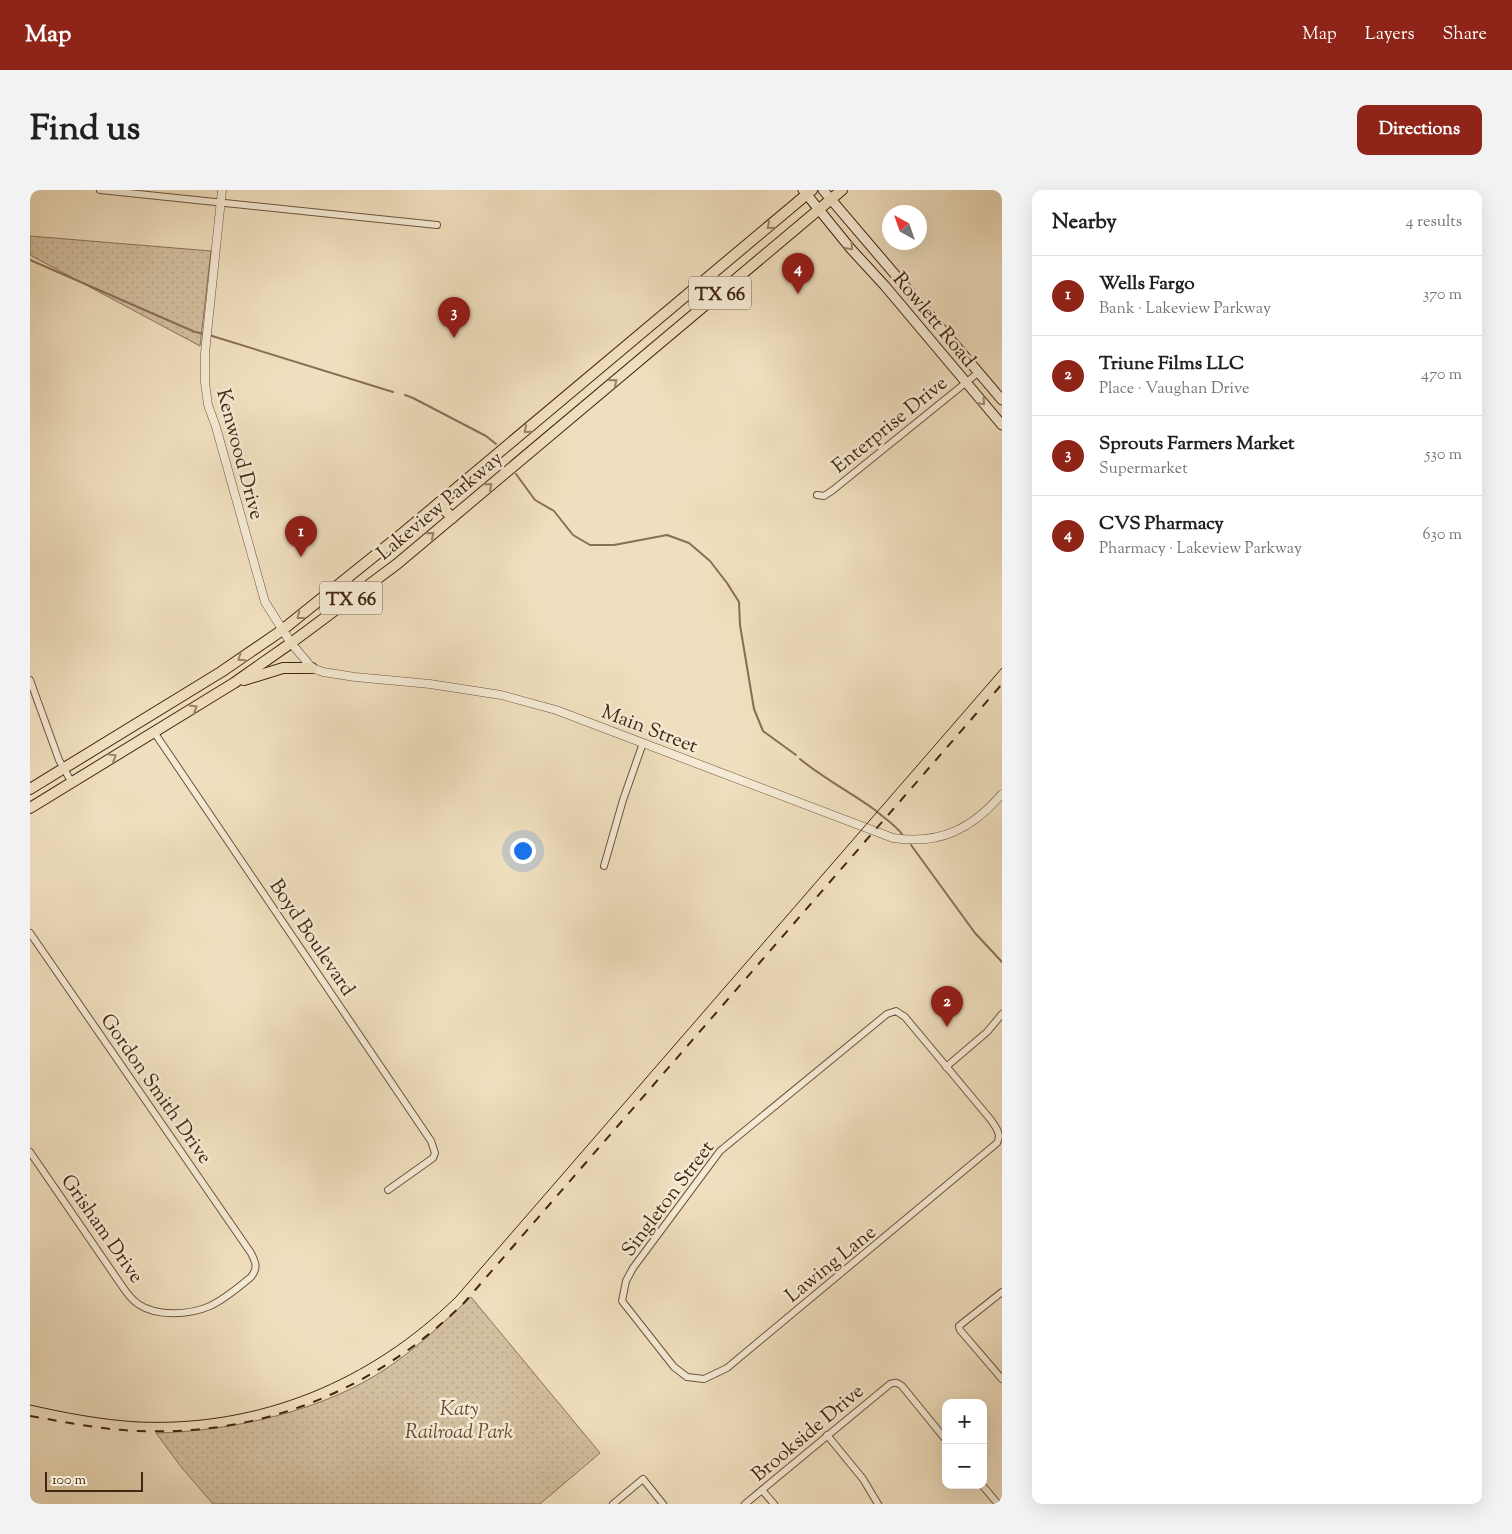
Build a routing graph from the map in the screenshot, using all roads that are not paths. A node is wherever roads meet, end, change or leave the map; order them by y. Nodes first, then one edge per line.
1 (100, 190) edge
2 (222, 190) edge
3 (823, 190) edge
4 (842, 190) edge
5 (807, 192) edge
6 (831, 200) junction
7 (221, 203) junction
8 (818, 210) junction
9 (437, 225) dead end
10 (670, 310) junction
11 (682, 324) junction
12 (979, 372) junction
13 (966, 382) junction
14 (564, 398) junction
15 (1002, 400) edge
16 (576, 413) junction
17 (1002, 425) edge
18 (817, 495) dead end
19 (439, 503) junction
20 (452, 518) junction
21 (282, 630) junction
22 (291, 644) junction
23 (312, 668) junction
24 (30, 680) edge
25 (234, 683) junction
26 (149, 716) junction
27 (139, 722) junction
28 (154, 732) junction
29 (643, 743) junction
30 (64, 769) junction
31 (72, 783) junction
32 (30, 789) edge
33 (1002, 794) edge
34 (30, 808) edge
35 (604, 866) dead end
36 (30, 933) edge
37 (1002, 1014) edge
38 (946, 1067) junction
39 (30, 1152) edge
40 (388, 1190) dead end
41 (256, 1262) joint
42 (1002, 1292) edge
43 (674, 1367) joint
44 (1002, 1379) edge
45 (942, 1435) edge
46 (827, 1436) junction
47 (985, 1489) edge
48 (762, 1490) junction
49 (613, 1504) edge
50 (663, 1504) edge
51 (745, 1504) edge
52 (774, 1504) edge
53 (878, 1504) edge
54 (998, 1504) edge

1 - 7 street
2 - 7 street, Kenwood Drive
3 - 6 main road, Rowlett Road
4 - 6 main road, Lakeview Parkway / TX 66
5 - 8 main road, Rowlett Road
5 -> 10 main road, Lakeview Parkway / TX 66
6 - 8 main road, Lakeview Parkway / TX 66
6 - 12 main road, Rowlett Road
7 - 9 street
7 - 21 street, Kenwood Drive
8 - 11 main road, Lakeview Parkway / TX 66
8 -> 13 main road, Rowlett Road
10 - 11 main road
10 - 14 main road, Lakeview Parkway / TX 66
16 -> 11 main road, Lakeview Parkway / TX 66
12 - 13 street, Enterprise Drive
12 - 15 main road, Rowlett Road
13 -> 17 main road, Rowlett Road
13 - 18 street, Enterprise Drive
14 - 16 main road
14 -> 19 main road, Lakeview Parkway / TX 66
20 -> 16 main road, Lakeview Parkway / TX 66
19 - 20 main road
19 -> 21 main road, Lakeview Parkway / TX 66
22 -> 20 main road, Lakeview Parkway / TX 66
21 - 22 street
21 -> 26 main road, Lakeview Parkway / TX 66
22 - 23 street
22 - 25 main road, Lakeview Parkway / TX 66
23 - 25 main road
23 - 29 street, Main Street
24 - 30 street
28 -> 25 main road, Lakeview Parkway / TX 66
26 - 27 main road, Lakeview Parkway / TX 66
26 - 28 main road
27 - 28 main road
27 - 30 main road, Lakeview Parkway / TX 66
31 -> 28 main road, Lakeview Parkway / TX 66
28 - 40 street, Boyd Boulevard
29 - 33 street, Main Street
29 - 35 street
30 - 31 street
30 - 32 main road, Lakeview Parkway / TX 66
31 - 34 main road, Lakeview Parkway / TX 66
36 - 41 street, Gordon Smith Drive
37 - 38 street
38 - 43 street, Lawing Lane
38 - 43 street, Singleton Street
39 - 41 street, Grisham Drive
42 - 44 street
45 - 46 street, Brookside Drive
46 - 48 street, Brookside Drive
46 - 53 street
47 - 54 street
48 - 51 street, Brookside Drive
48 - 52 street
49 - 50 street

